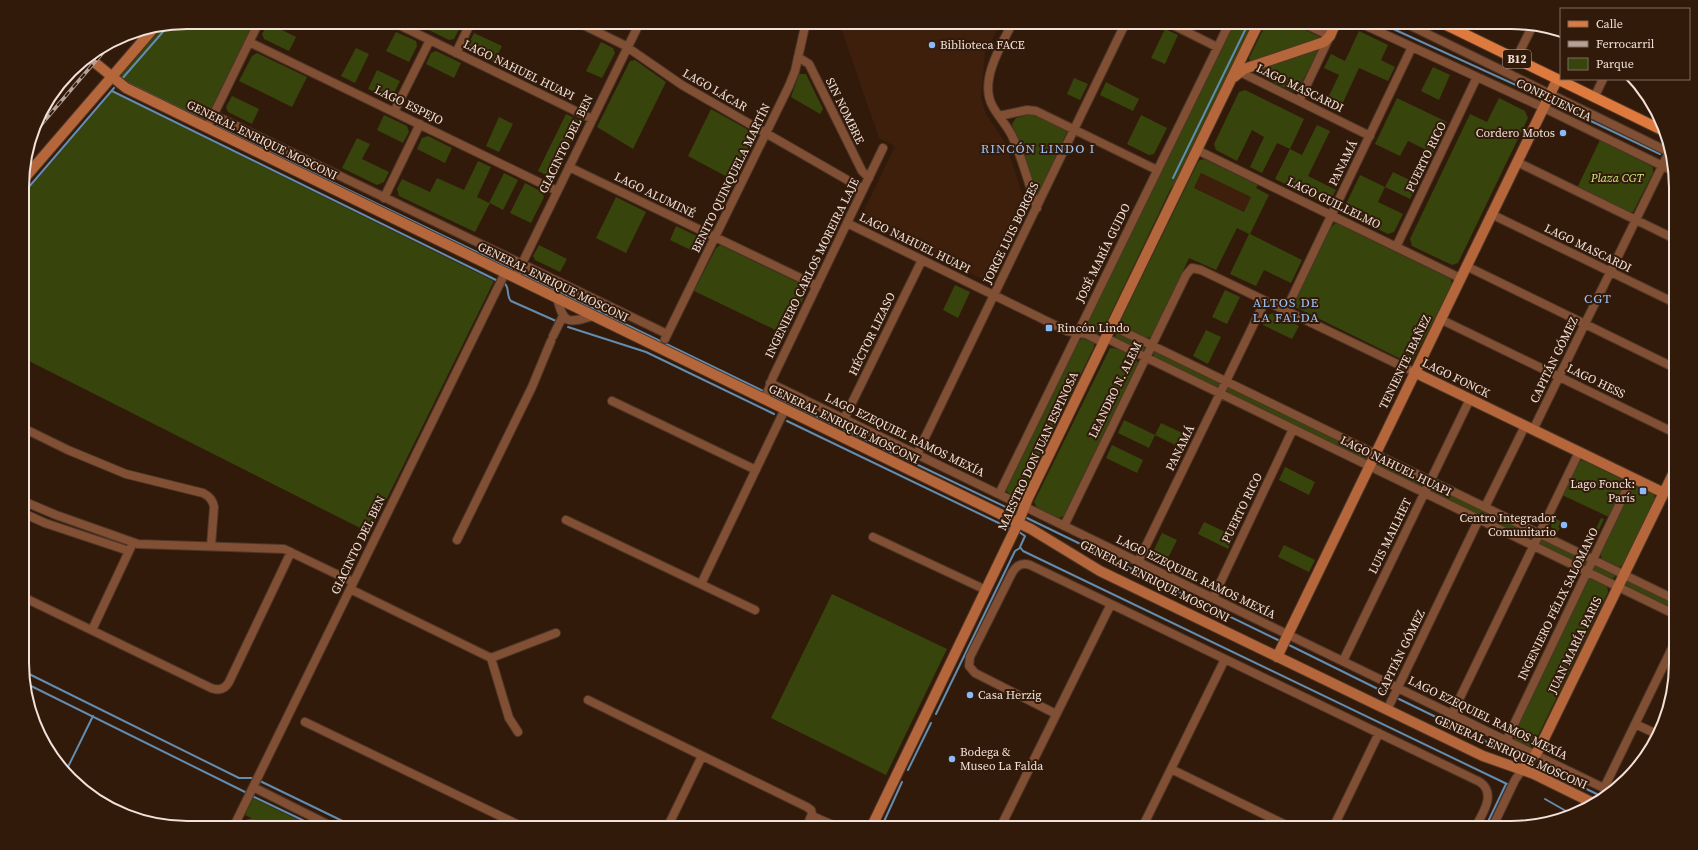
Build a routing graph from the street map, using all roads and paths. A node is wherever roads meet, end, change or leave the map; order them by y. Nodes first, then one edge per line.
1 (256, 29) edge
2 (407, 29) edge
3 (467, 29) edge
4 (591, 29) edge
5 (636, 29) edge
6 (804, 29) edge
7 (1010, 29) edge
8 (1123, 29) edge
9 (1181, 29) edge
10 (1226, 29) edge
11 (1256, 29) edge
12 (1316, 29) edge
13 (1333, 29) edge
14 (1373, 29) edge
15 (1417, 29) edge
16 (1454, 29) edge
17 (1531, 30) edge
18 (149, 33) edge
19 (1330, 36) junction
20 (430, 40) junction
21 (250, 42) junction
22 (627, 47) junction
23 (1217, 47) junction
24 (1412, 47) junction
25 (456, 53) junction
26 (798, 57) junction
27 (1516, 59) junction
28 (92, 61) edge
29 (1240, 72) junction
30 (111, 77) junction
31 (1477, 77) junction
32 (1557, 80) junction
33 (1603, 80) edge
34 (1228, 85) junction
35 (1549, 94) junction
36 (1594, 98) junction
37 (1299, 100) junction
38 (1543, 108) junction
39 (394, 112) junction
40 (214, 115) junction
41 (999, 116) junction
42 (592, 119) junction
43 (420, 124) junction
44 (207, 128) junction
45 (1657, 128) edge
46 (1075, 130) junction
47 (766, 133) junction
48 (1370, 136) junction
49 (883, 148) dead end
50 (1665, 149) edge
51 (1197, 150) junction
52 (1667, 159) edge
53 (1516, 162) junction
54 (569, 166) junction
55 (1663, 166) junction
56 (1668, 169) edge
57 (1157, 170) junction
58 (29, 172) edge
59 (869, 178) junction
60 (863, 189) junction
61 (557, 191) junction
62 (384, 198) junction
63 (1037, 208) junction
64 (1491, 214) junction
65 (1331, 215) junction
66 (1636, 220) junction
67 (847, 224) junction
68 (1669, 236) edge
69 (715, 237) junction
70 (1396, 247) junction
71 (922, 260) junction
72 (521, 264) junction
73 (1466, 266) junction
74 (1192, 268) joint
75 (1611, 272) junction
76 (505, 273) junction
77 (515, 278) junction
78 (1460, 278) junction
79 (817, 286) junction
80 (994, 295) junction
81 (557, 298) junction
82 (1265, 300) junction
83 (1669, 300) edge
84 (1286, 310) junction
85 (563, 316) junction
86 (593, 316) junction
87 (1440, 319) junction
88 (1585, 324) junction
89 (1112, 326) junction
90 (1077, 333) junction
91 (1105, 340) junction
92 (1152, 345) junction
93 (1146, 358) junction
94 (1669, 365) edge
95 (1414, 372) junction
96 (1560, 377) junction
97 (1226, 381) junction
98 (770, 383) junction
99 (1220, 394) junction
100 (765, 399) junction
101 (1470, 399) junction
102 (612, 401) dead end
103 (785, 409) junction
104 (844, 419) junction
105 (1529, 428) junction
106 (1293, 429) junction
107 (1669, 430) edge
108 (29, 431) edge
109 (1578, 452) junction
110 (917, 454) junction
111 (1375, 454) junction
112 (1369, 466) junction
113 (756, 470) junction
114 (1632, 478) junction
115 (1430, 480) junction
116 (1669, 483) edge
117 (1424, 493) junction
118 (1664, 493) junction
119 (998, 494) junction
120 (29, 504) edge
121 (1024, 507) junction
122 (1485, 507) junction
123 (29, 516) edge
124 (566, 520) dead end
125 (1479, 520) junction
126 (1018, 523) junction
127 (1064, 526) junction
128 (1539, 533) junction
129 (873, 537) dead end
130 (457, 540) dead end
131 (133, 543) junction
132 (212, 546) junction
133 (1533, 546) junction
134 (130, 551) junction
135 (291, 552) junction
136 (1593, 560) junction
137 (1138, 562) junction
138 (1587, 572) junction
139 (1624, 575) junction
140 (702, 584) junction
141 (352, 586) junction
142 (1618, 587) junction
143 (986, 590) junction
144 (1669, 597) edge
145 (1213, 598) junction
146 (29, 600) edge
147 (1111, 604) junction
148 (755, 610) dead end
149 (1669, 612) edge
150 (92, 630) junction
151 (556, 633) dead end
152 (1287, 634) junction
153 (1669, 655) edge
154 (1276, 657) junction
155 (491, 658) junction
156 (1225, 659) junction
157 (1667, 659) joint
158 (1343, 661) junction
159 (1397, 688) junction
160 (588, 700) dead end
161 (1387, 710) junction
162 (1056, 714) junction
163 (1452, 714) junction
164 (305, 722) dead end
165 (1635, 724) junction
166 (518, 732) dead end
167 (1653, 732) edge
168 (1379, 733) junction
169 (1506, 740) junction
170 (1535, 755) junction
171 (702, 756) junction
172 (1171, 769) junction
173 (1522, 770) junction
174 (1610, 786) edge
175 (253, 787) junction
176 (1606, 789) edge
177 (1588, 801) edge
178 (812, 816) junction
179 (236, 821) edge
180 (321, 821) edge
181 (510, 821) edge
182 (670, 821) edge
183 (810, 821) edge
184 (824, 821) edge
185 (874, 821) edge
186 (1003, 821) edge
187 (1145, 821) edge
188 (1278, 821) edge
189 (1336, 821) edge
190 (1478, 821) edge
191 (1495, 821) edge

1 - 21 street
2 - 20 street, LAGO NAHUEL HUAPI
3 - 25 street
4 - 22 street, LAGO LÁCAR
5 - 22 street, GIACINTO DEL BEN
6 - 26 street, BENITO QUINQUELA MARTÍN
7 - 41 street
8 - 46 street, JORGE LUIS BORGES
9 - 23 street
10 - 23 street, JOSÉ MARÍA GUIDO
11 - 34 street, MAESTRO DON JUAN ESPINOSA
12 - 19 street
13 - 19 street
14 - 24 street, CONFLUENCIA
15 - 35 street
16 - 27 main road, B12
17 - 27 street
18 - 30 street
19 - 29 street, MAESTRO DON JUAN ESPINOSA
19 - 37 street
20 - 25 street, LAGO NAHUEL HUAPI
20 - 39 street
21 - 39 street, LAGO ESPEJO
21 - 40 street
22 - 42 street, GIACINTO DEL BEN
22 - 47 street, LAGO LÁCAR
23 - 57 street, JOSÉ MARÍA GUIDO
24 - 31 street, CONFLUENCIA
24 - 48 street, PANAMÁ
25 - 42 street, LAGO NAHUEL HUAPI
26 - 47 street, BENITO QUINQUELA MARTÍN
26 - 59 street, SIN NOMBRE
27 - 32 main road, B12
28 - 30 street, GENERAL ENRIQUE MOSCONI
29 - 34 street, MAESTRO DON JUAN ESPINOSA
29 - 37 street, LAGO MASCARDI
30 - 44 street, GENERAL ENRIQUE MOSCONI
30 - 58 street
31 - 38 street, CONFLUENCIA
31 - 70 street, PUERTO RICO
32 - 35 street, TENIENTE IBAÑEZ
32 - 36 main road, B12
33 - 36 street
34 - 51 street, MAESTRO DON JUAN ESPINOSA
35 - 38 street, TENIENTE IBAÑEZ
35 - 50 street
36 - 45 main road, B12
37 - 48 street, LAGO MASCARDI
38 - 53 street, TENIENTE IBAÑEZ
38 - 55 street, CONFLUENCIA
39 - 43 street, LAGO ESPEJO
40 - 44 street
40 - 62 street
41 - 46 street
41 - 63 street
42 - 54 street, GIACINTO DEL BEN
43 - 61 street, LAGO ESPEJO
43 - 62 street
44 - 76 street, GENERAL ENRIQUE MOSCONI
46 - 57 street
46 - 63 street, JORGE LUIS BORGES
47 - 60 street, LAGO LÁCAR
47 - 69 street, BENITO QUINQUELA MARTÍN
48 - 65 street, PANAMÁ
49 - 59 street, INGENIERO CARLOS MOREIRA LAJE
51 - 65 street, LAGO GUILLELMO
51 - 89 street, MAESTRO DON JUAN ESPINOSA
52 - 55 street, CAPITÁN GÓMEZ
53 - 64 street, TENIENTE IBAÑEZ
53 - 66 street
54 - 61 street, GIACINTO DEL BEN
54 - 69 street, LAGO ALUMINÉ
55 - 56 street, CONFLUENCIA
55 - 66 street, CAPITÁN GÓMEZ
57 - 90 street, JOSÉ MARÍA GUIDO
59 - 60 street, INGENIERO CARLOS MOREIRA LAJE
60 - 67 street, INGENIERO CARLOS MOREIRA LAJE
61 - 72 street, GIACINTO DEL BEN
62 - 72 street
63 - 80 street, JORGE LUIS BORGES
64 - 73 street, TENIENTE IBAÑEZ
64 - 75 street, LAGO MASCARDI
65 - 70 street, LAGO GUILLELMO
65 - 84 street, PANAMÁ
66 - 68 street
66 - 75 street, CAPITÁN GÓMEZ
67 - 71 street, LAGO NAHUEL HUAPI
67 - 79 street, INGENIERO CARLOS MOREIRA LAJE
69 - 72 street, BENITO QUINQUELA MARTÍN
69 - 79 street, LAGO ALUMINÉ
70 - 78 street, LAGO GUILLELMO
71 - 80 street, LAGO NAHUEL HUAPI
71 - 104 street, HÉCTOR LIZASO
72 - 77 street, GIACINTO DEL BEN
73 - 78 street, TENIENTE IBAÑEZ
73 - 88 street
74 - 82 street, LAGO FONCK
74 - 92 street, LEANDRO N. ALEM
75 - 83 street, LAGO MASCARDI
75 - 88 street, CAPITÁN GÓMEZ
76 - 77 street, GENERAL ENRIQUE MOSCONI
76 - 141 street, GIACINTO DEL BEN
77 - 81 street, GENERAL ENRIQUE MOSCONI
78 - 87 street, TENIENTE IBAÑEZ
79 - 98 street, INGENIERO CARLOS MOREIRA LAJE
80 - 90 street, LAGO NAHUEL HUAPI
80 - 110 street, JORGE LUIS BORGES
81 - 85 street
81 - 86 street, GENERAL ENRIQUE MOSCONI
82 - 84 street, LAGO FONCK
82 - 97 street, PANAMÁ
84 - 95 street, LAGO FONCK
85 - 86 street
85 - 130 street
86 - 100 street, GENERAL ENRIQUE MOSCONI
87 - 95 street, TENIENTE IBAÑEZ
87 - 96 street, LAGO HESS
88 - 94 street
88 - 96 street, CAPITÁN GÓMEZ
89 - 91 street, MAESTRO DON JUAN ESPINOSA
89 - 92 street, LAGO NAHUEL HUAPI
90 - 91 street, LAGO NAHUEL HUAPI
90 - 119 street, JOSÉ MARÍA GUIDO
91 - 93 street, LAGO NAHUEL HUAPI
91 - 121 street, MAESTRO DON JUAN ESPINOSA
92 - 93 street, LEANDRO N. ALEM
92 - 97 street, LAGO NAHUEL HUAPI
93 - 99 street, LAGO NAHUEL HUAPI
93 - 127 street, LEANDRO N. ALEM
95 - 101 street, LAGO FONCK
95 - 111 street, TENIENTE IBAÑEZ
96 - 105 street, CAPITÁN GÓMEZ
96 - 107 street, LAGO HESS
97 - 99 street, PANAMÁ
97 - 111 street, LAGO NAHUEL HUAPI
98 - 100 street, INGENIERO CARLOS MOREIRA LAJE
98 - 104 street, LAGO EZEQUIEL RAMOS MEXÍA
99 - 106 street, LAGO NAHUEL HUAPI
99 - 137 street, PANAMÁ
100 - 103 street, GENERAL ENRIQUE MOSCONI
101 - 105 street, LAGO FONCK
101 - 115 street, LUIS MAILHET
102 - 113 street
103 - 113 street
103 - 126 street, GENERAL ENRIQUE MOSCONI
104 - 110 street, LAGO EZEQUIEL RAMOS MEXÍA
105 - 109 street, LAGO FONCK
105 - 122 street, CAPITÁN GÓMEZ
106 - 112 street, LAGO NAHUEL HUAPI
106 - 145 street, PUERTO RICO
108 - 132 street
109 - 114 street, LAGO FONCK
109 - 128 street
110 - 119 street, LAGO EZEQUIEL RAMOS MEXÍA
111 - 112 street, TENIENTE IBAÑEZ
111 - 115 street, LAGO NAHUEL HUAPI
112 - 117 street, LAGO NAHUEL HUAPI
112 - 152 street, TENIENTE IBAÑEZ
113 - 140 street
114 - 118 street, LAGO FONCK
114 - 136 street, INGENIERO FÉLIX SALOMANO
115 - 117 street, LUIS MAILHET
115 - 122 street, LAGO NAHUEL HUAPI
116 - 118 street, JUAN MARÍA PARIS
117 - 125 street, LAGO NAHUEL HUAPI
117 - 158 street, LUIS MAILHET
118 - 139 street, JUAN MARÍA PARIS
119 - 121 street, LAGO EZEQUIEL RAMOS MEXÍA
120 - 131 street
121 - 126 street, MAESTRO DON JUAN ESPINOSA
121 - 127 street, LAGO EZEQUIEL RAMOS MEXÍA
122 - 128 street, LAGO NAHUEL HUAPI
123 - 134 street
124 - 140 street
125 - 133 street, LAGO NAHUEL HUAPI
125 - 159 street, CAPITÁN GÓMEZ
126 - 143 street, MAESTRO DON JUAN ESPINOSA
126 - 154 street, GENERAL ENRIQUE MOSCONI
127 - 137 street, LAGO EZEQUIEL RAMOS MEXÍA
128 - 133 street
128 - 136 street, LAGO NAHUEL HUAPI
129 - 143 street
131 - 132 street
131 - 134 street
132 - 135 street
133 - 138 street, LAGO NAHUEL HUAPI
133 - 163 street
134 - 150 street
135 - 141 street
135 - 150 street
136 - 138 street, INGENIERO FÉLIX SALOMANO
136 - 139 street, LAGO NAHUEL HUAPI
137 - 145 street, LAGO EZEQUIEL RAMOS MEXÍA
138 - 142 street, LAGO NAHUEL HUAPI
138 - 169 street, INGENIERO FÉLIX SALOMANO
139 - 142 street, JUAN MARÍA PARIS
139 - 144 street, LAGO NAHUEL HUAPI
140 - 148 street
141 - 155 street
141 - 175 street, GIACINTO DEL BEN
142 - 149 street, LAGO NAHUEL HUAPI
142 - 170 street, JUAN MARÍA PARIS
143 - 185 street, MAESTRO DON JUAN ESPINOSA
145 - 152 street, LAGO EZEQUIEL RAMOS MEXÍA
146 - 150 street
147 - 156 street
147 - 162 street
147 - 162 street
151 - 155 street
152 - 154 street, TENIENTE IBAÑEZ
152 - 158 street, LAGO EZEQUIEL RAMOS MEXÍA
153 - 157 street
154 - 161 street, GENERAL ENRIQUE MOSCONI
155 - 166 street
156 - 168 street
156 - 172 street
157 - 165 street
158 - 159 street, LAGO EZEQUIEL RAMOS MEXÍA
159 - 161 street, CAPITÁN GÓMEZ
159 - 163 street, LAGO EZEQUIEL RAMOS MEXÍA
160 - 171 street
161 - 173 street, GENERAL ENRIQUE MOSCONI
162 - 186 street
163 - 169 street, LAGO EZEQUIEL RAMOS MEXÍA
164 - 181 street
165 - 167 street
165 - 174 street
168 - 189 street
168 - 190 street
169 - 170 street, LAGO EZEQUIEL RAMOS MEXÍA
170 - 173 street, JUAN MARÍA PARIS
170 - 176 street, LAGO EZEQUIEL RAMOS MEXÍA
171 - 178 street
171 - 182 street
172 - 187 street
172 - 188 street
173 - 177 street, GENERAL ENRIQUE MOSCONI
173 - 191 street, JUAN MARÍA PARIS
175 - 179 street, GIACINTO DEL BEN
175 - 180 street
178 - 183 street
178 - 184 street

